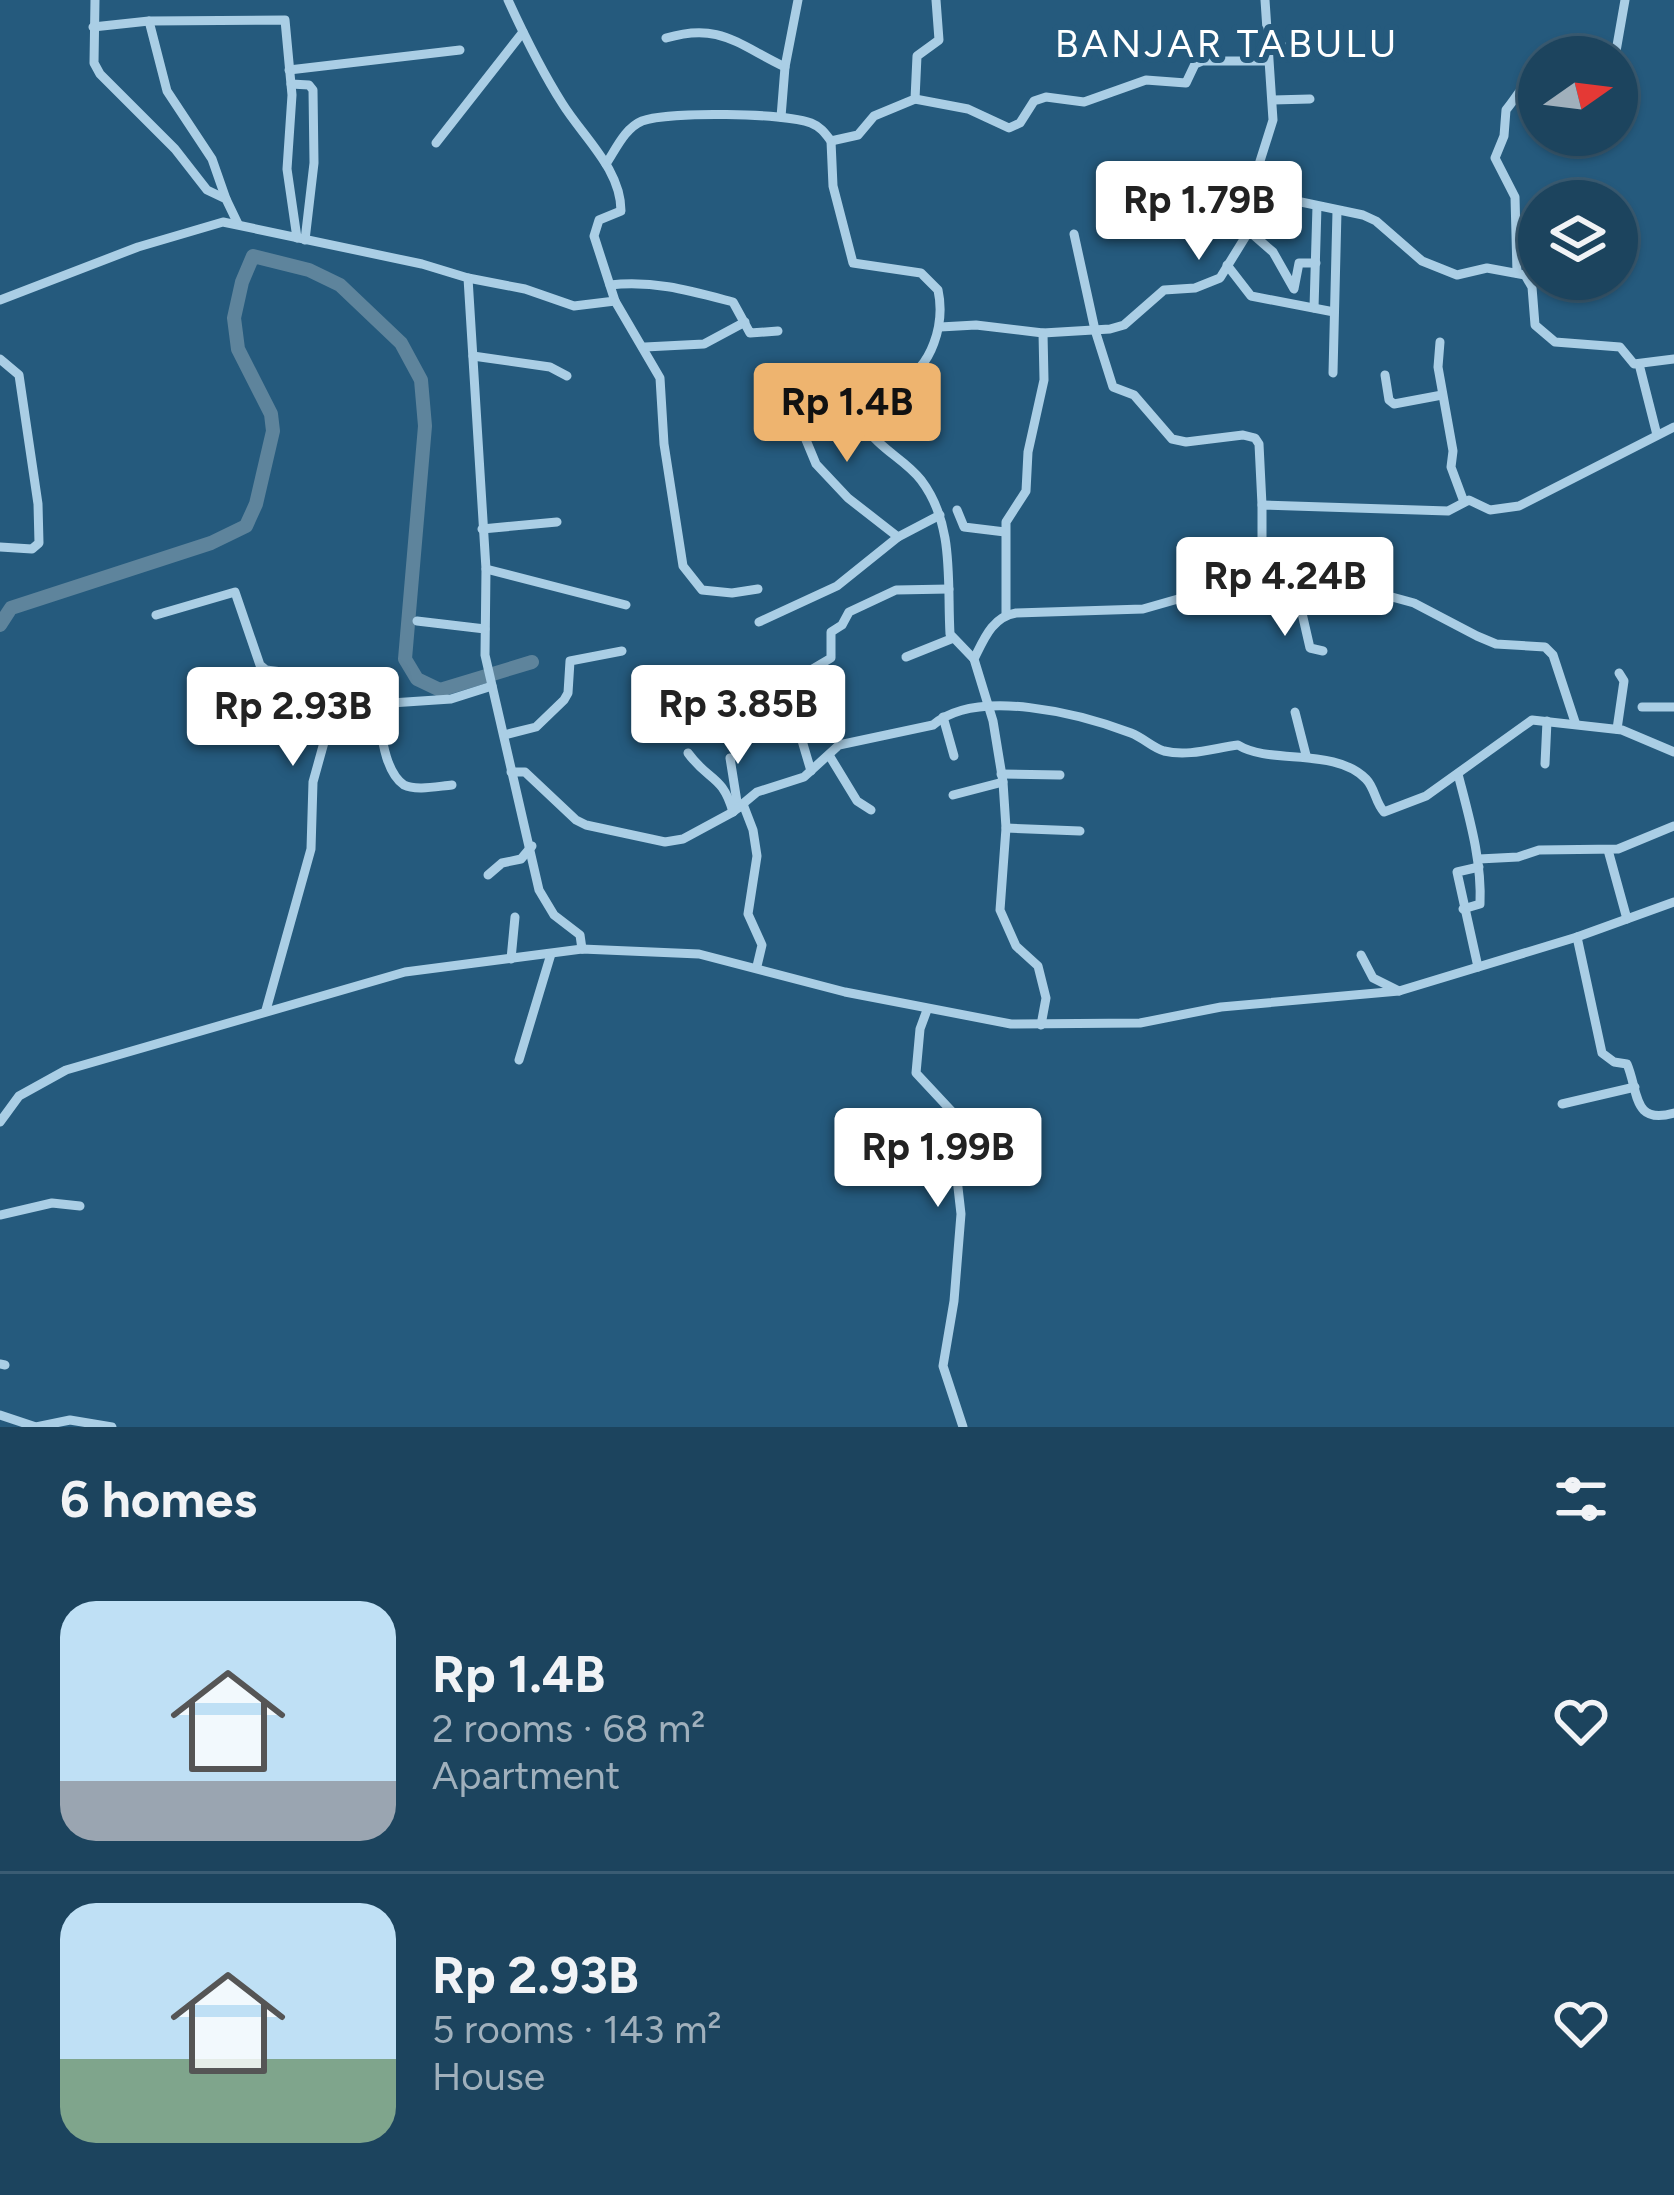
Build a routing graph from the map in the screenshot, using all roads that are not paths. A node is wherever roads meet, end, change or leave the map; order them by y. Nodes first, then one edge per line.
1 (94, 0) edge
2 (508, 0) edge
3 (799, 0) edge
4 (936, 0) edge
5 (1265, 0) edge
6 (1625, 0) edge
7 (149, 21) junction
8 (93, 27) junction
9 (523, 32) junction
10 (1619, 36) edge
11 (666, 38) dead end
12 (1314, 39) dead end
13 (460, 50) dead end
14 (1267, 55) junction
15 (785, 67) junction
16 (289, 70) junction
17 (291, 84) junction
18 (915, 99) junction
19 (1310, 99) dead end
20 (1518, 99) edge
21 (1273, 100) junction
22 (781, 117) junction
23 (831, 141) junction
24 (436, 143) dead end
25 (606, 164) junction
26 (1252, 190) junction
27 (226, 199) junction
28 (1317, 206) junction
29 (1336, 211) junction
30 (238, 226) junction
31 (1249, 231) junction
32 (1074, 234) dead end
33 (301, 239) junction
34 (1316, 263) junction
35 (1227, 265) junction
36 (1517, 272) junction
37 (468, 278) junction
38 (610, 284) junction
39 (0, 301) edge
40 (616, 301) junction
41 (1314, 308) junction
42 (1334, 312) junction
43 (746, 322) junction
44 (940, 327) junction
45 (1095, 330) junction
46 (778, 331) dead end
47 (1043, 333) junction
48 (1440, 342) dead end
49 (645, 347) junction
50 (473, 356) junction
51 (0, 359) edge
52 (1674, 359) edge
53 (1639, 364) junction
54 (1333, 373) dead end
55 (1385, 375) dead end
56 (567, 376) dead end
57 (816, 391) dead end
58 (1442, 395) junction
59 (860, 398) junction
60 (789, 399) dead end
61 (1674, 427) edge
62 (1657, 435) junction
63 (1464, 502) junction
64 (1262, 506) junction
65 (957, 509) dead end
66 (940, 515) junction
67 (557, 523) dead end
68 (482, 529) junction
69 (1005, 532) junction
70 (898, 537) junction
71 (0, 547) edge
72 (1249, 562) junction
73 (486, 569) junction
74 (1293, 574) junction
75 (758, 589) dead end
76 (949, 589) junction
77 (626, 605) dead end
78 (1006, 614) junction
79 (156, 615) dead end
80 (417, 621) dead end
81 (759, 622) dead end
82 (485, 629) junction
83 (951, 639) junction
84 (622, 651) dead end
85 (1323, 651) dead end
86 (906, 657) dead end
87 (974, 659) junction
88 (1619, 673) dead end
89 (492, 683) junction
90 (799, 692) dead end
91 (376, 704) junction
92 (988, 704) junction
93 (1642, 707) dead end
94 (1674, 707) edge
95 (1295, 712) dead end
96 (943, 717) junction
97 (1546, 721) junction
98 (1575, 722) junction
99 (328, 728) junction
100 (798, 728) dead end
101 (1617, 729) junction
102 (504, 734) junction
103 (1674, 752) edge
104 (688, 753) dead end
105 (830, 755) junction
106 (1306, 755) junction
107 (954, 756) dead end
108 (730, 758) dead end
109 (1545, 764) dead end
110 (811, 771) junction
111 (511, 772) junction
112 (1458, 774) junction
113 (1060, 775) dead end
114 (1002, 778) junction
115 (452, 785) dead end
116 (953, 795) dead end
117 (738, 808) junction
118 (871, 810) dead end
119 (1674, 826) edge
120 (1006, 828) junction
121 (1080, 831) dead end
122 (532, 846) junction
123 (1608, 850) junction
124 (1479, 863) junction
125 (488, 875) dead end
126 (1674, 902) edge
127 (1463, 909) junction
128 (515, 917) dead end
129 (1627, 919) junction
130 (1577, 937) junction
131 (582, 949) junction
132 (550, 954) junction
133 (1361, 955) dead end
134 (511, 959) junction
135 (757, 966) junction
136 (1478, 967) junction
137 (1399, 991) junction
138 (266, 1010) junction
139 (927, 1010) junction
140 (1041, 1025) junction
141 (519, 1060) dead end
142 (1635, 1087) junction
143 (1562, 1104) dead end
144 (1674, 1113) edge
145 (0, 1122) edge
146 (80, 1206) dead end
147 (0, 1215) edge
148 (0, 1415) edge
149 (112, 1427) edge
150 (963, 1427) edge

1 - 8 street
2 - 9 street
3 - 15 street
4 - 18 street
5 - 14 street
6 - 10 street
7 - 8 street
7 - 16 street
7 - 27 street
8 - 27 street
9 - 24 street
9 - 25 street
11 - 15 street
12 - 14 street
13 - 16 street
14 - 18 street
14 - 21 street
15 - 22 street
16 - 17 street
17 - 33 street
17 - 33 street
18 - 23 street
19 - 21 street
20 - 36 street
21 - 26 street
22 - 23 street
22 - 25 street
23 - 44 street
25 - 38 street
26 - 28 street
26 - 31 street
27 - 30 street
28 - 29 street
28 - 34 street
29 - 36 street
29 - 42 street
30 - 33 street
30 - 39 street
31 - 34 street
31 - 35 street
32 - 45 street
33 - 37 street
34 - 41 street
35 - 41 street
35 - 45 street
36 - 53 street
37 - 40 street
37 - 50 street
38 - 40 street
38 - 43 street
40 - 49 street
41 - 42 street
42 - 54 street
43 - 46 street
43 - 49 street
44 - 47 street
44 - 59 street
45 - 47 street
45 - 64 street
47 - 69 street
48 - 58 street
49 - 75 street
50 - 56 street
50 - 68 street
51 - 71 street
52 - 53 street
53 - 62 street
55 - 58 street
57 - 59 street
58 - 63 street
59 - 66 street
60 - 70 street
61 - 62 street
62 - 63 street
63 - 64 street
64 - 72 street
65 - 69 street
66 - 70 street
66 - 76 street
67 - 68 street
68 - 73 street
69 - 78 street
70 - 81 street
72 - 74 street
72 - 78 street
73 - 77 street
73 - 82 street
74 - 85 street
74 - 98 street
76 - 83 street
76 - 90 street
78 - 87 street
79 - 99 street
80 - 82 street
82 - 89 street
83 - 86 street
83 - 87 street
84 - 102 street
87 - 92 street
88 - 101 street
89 - 91 street
89 - 102 street
91 - 99 street
91 - 115 street
92 - 96 street
92 - 106 street
92 - 114 street
93 - 94 street
95 - 106 street
96 - 105 street
96 - 107 street
97 - 98 street
97 - 109 street
97 - 112 street
98 - 101 street
99 - 138 street
100 - 110 street
101 - 103 street
102 - 111 street
104 - 117 street
105 - 110 street
105 - 118 street
106 - 112 street
108 - 117 street
110 - 117 street
111 - 117 street
111 - 122 street
112 - 124 street
113 - 114 street
114 - 116 street
114 - 120 street
117 - 135 street
119 - 123 street
120 - 121 street
120 - 140 street
122 - 125 street
122 - 131 street
123 - 124 street
123 - 129 street
124 - 127 street
124 - 127 street
126 - 129 street
127 - 136 street
128 - 134 street
129 - 130 street
130 - 136 street
130 - 142 street
131 - 132 street
131 - 135 street
132 - 134 street
132 - 141 street
133 - 137 street
134 - 138 street
135 - 139 street
136 - 137 street
137 - 140 street
138 - 145 street
139 - 140 street
139 - 150 street
142 - 143 street
142 - 144 street
146 - 147 street
148 - 149 street

